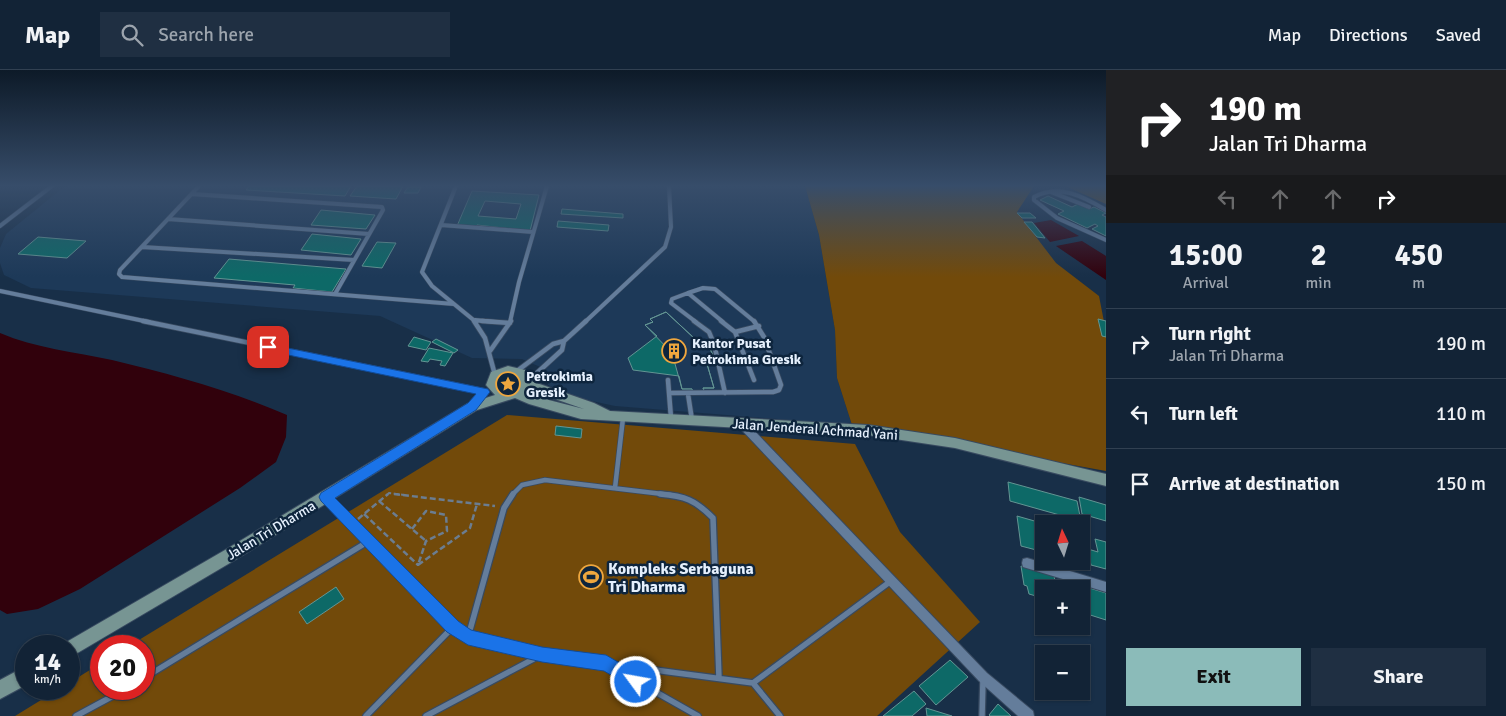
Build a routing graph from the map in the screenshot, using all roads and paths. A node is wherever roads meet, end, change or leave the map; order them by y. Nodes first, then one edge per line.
1 (13, 216) edge
2 (171, 216) edge
3 (379, 216) edge
4 (444, 216) edge
5 (538, 216) edge
6 (670, 216) edge
7 (1054, 216) edge
8 (168, 219) junction
9 (441, 225) junction
10 (0, 226) edge
11 (533, 232) junction
12 (369, 234) junction
13 (1106, 240) edge
14 (142, 247) junction
15 (354, 260) junction
16 (0, 291) edge
17 (688, 293) junction
18 (335, 294) junction
19 (454, 304) junction
20 (475, 320) junction
21 (510, 323) junction
22 (759, 326) junction
23 (736, 332) junction
24 (564, 341) junction
25 (490, 351) junction
26 (517, 371) junction
27 (668, 380) dead end
28 (754, 380) dead end
29 (490, 383) junction
30 (520, 389) junction
31 (725, 393) junction
32 (669, 394) junction
33 (688, 394) junction
34 (472, 406) junction
35 (623, 417) junction
36 (670, 418) junction
37 (692, 420) junction
38 (741, 423) junction
39 (1106, 480) edge
40 (615, 488) junction
41 (326, 497) junction
42 (379, 501) junction
43 (476, 504) junction
44 (504, 508) junction
45 (364, 514) junction
46 (353, 524) junction
47 (412, 529) junction
48 (369, 541) junction
49 (426, 541) junction
50 (1027, 564) dead end
51 (418, 565) junction
52 (891, 581) junction
53 (1106, 587) edge
54 (453, 627) junction
55 (468, 637) junction
56 (80, 643) edge
57 (542, 655) junction
58 (606, 663) junction
59 (155, 671) edge
60 (983, 677) junction
61 (719, 678) junction
62 (15, 681) edge
63 (753, 683) junction
64 (0, 690) edge
65 (108, 700) edge
66 (76, 716) edge
67 (366, 716) edge
68 (426, 716) edge
69 (698, 716) edge
70 (780, 716) edge
71 (982, 716) edge
72 (1028, 716) edge

1 - 10 lane
2 - 8 lane
3 - 12 lane
4 - 9 lane
5 - 11 lane
6 - 24 lane
7 - 13 lane
8 - 12 lane
8 - 14 lane
9 - 11 lane
9 - 19 lane
11 - 21 lane
12 - 15 lane
14 - 15 lane
14 - 18 lane
15 - 18 lane
16 - 29 lane
17 - 22 lane
17 - 23 lane
17 - 31 lane
18 - 19 lane
19 - 20 lane
20 - 21 lane
20 - 25 lane
21 - 25 lane
22 - 23 lane
22 - 31 lane
23 - 28 lane
24 - 26 lane
24 - 30 lane
25 - 29 lane
26 - 29 main road
26 - 30 main road
27 - 32 lane
29 - 30 main road, Jalan Jenderal Achmad Yani
29 - 34 main road, Jalan Tri Dharma
30 - 34 main road, Jalan Tri Dharma
30 - 35 main road, Jalan Jenderal Achmad Yani
31 - 33 lane
32 - 33 lane
32 - 36 lane
33 - 37 lane
34 - 41 main road, Jalan Tri Dharma
35 - 36 main road, Jalan Jenderal Achmad Yani
35 - 40 lane
36 - 37 main road, Jalan Jenderal Achmad Yani
37 - 38 main road, Jalan Jenderal Achmad Yani
38 - 39 main road, Jalan Jenderal Achmad Yani
38 - 52 street
40 - 44 lane
40 - 61 lane
41 - 46 lane
41 - 56 main road, Jalan Tri Dharma
42 - 43 path
42 - 45 path
42 - 47 path
43 - 44 path
43 - 51 path
44 - 55 lane
45 - 46 path
45 - 51 path
46 - 48 lane
47 - 49 path
47 - 49 path
48 - 54 lane
48 - 59 lane
49 - 51 path
50 - 53 street
52 - 60 street
52 - 63 lane
54 - 55 lane
54 - 67 lane
55 - 57 lane
57 - 58 lane
57 - 68 lane
58 - 61 lane
58 - 69 lane
60 - 71 lane
60 - 72 street
61 - 63 lane
62 - 64 main road
63 - 70 lane
65 - 66 lane

